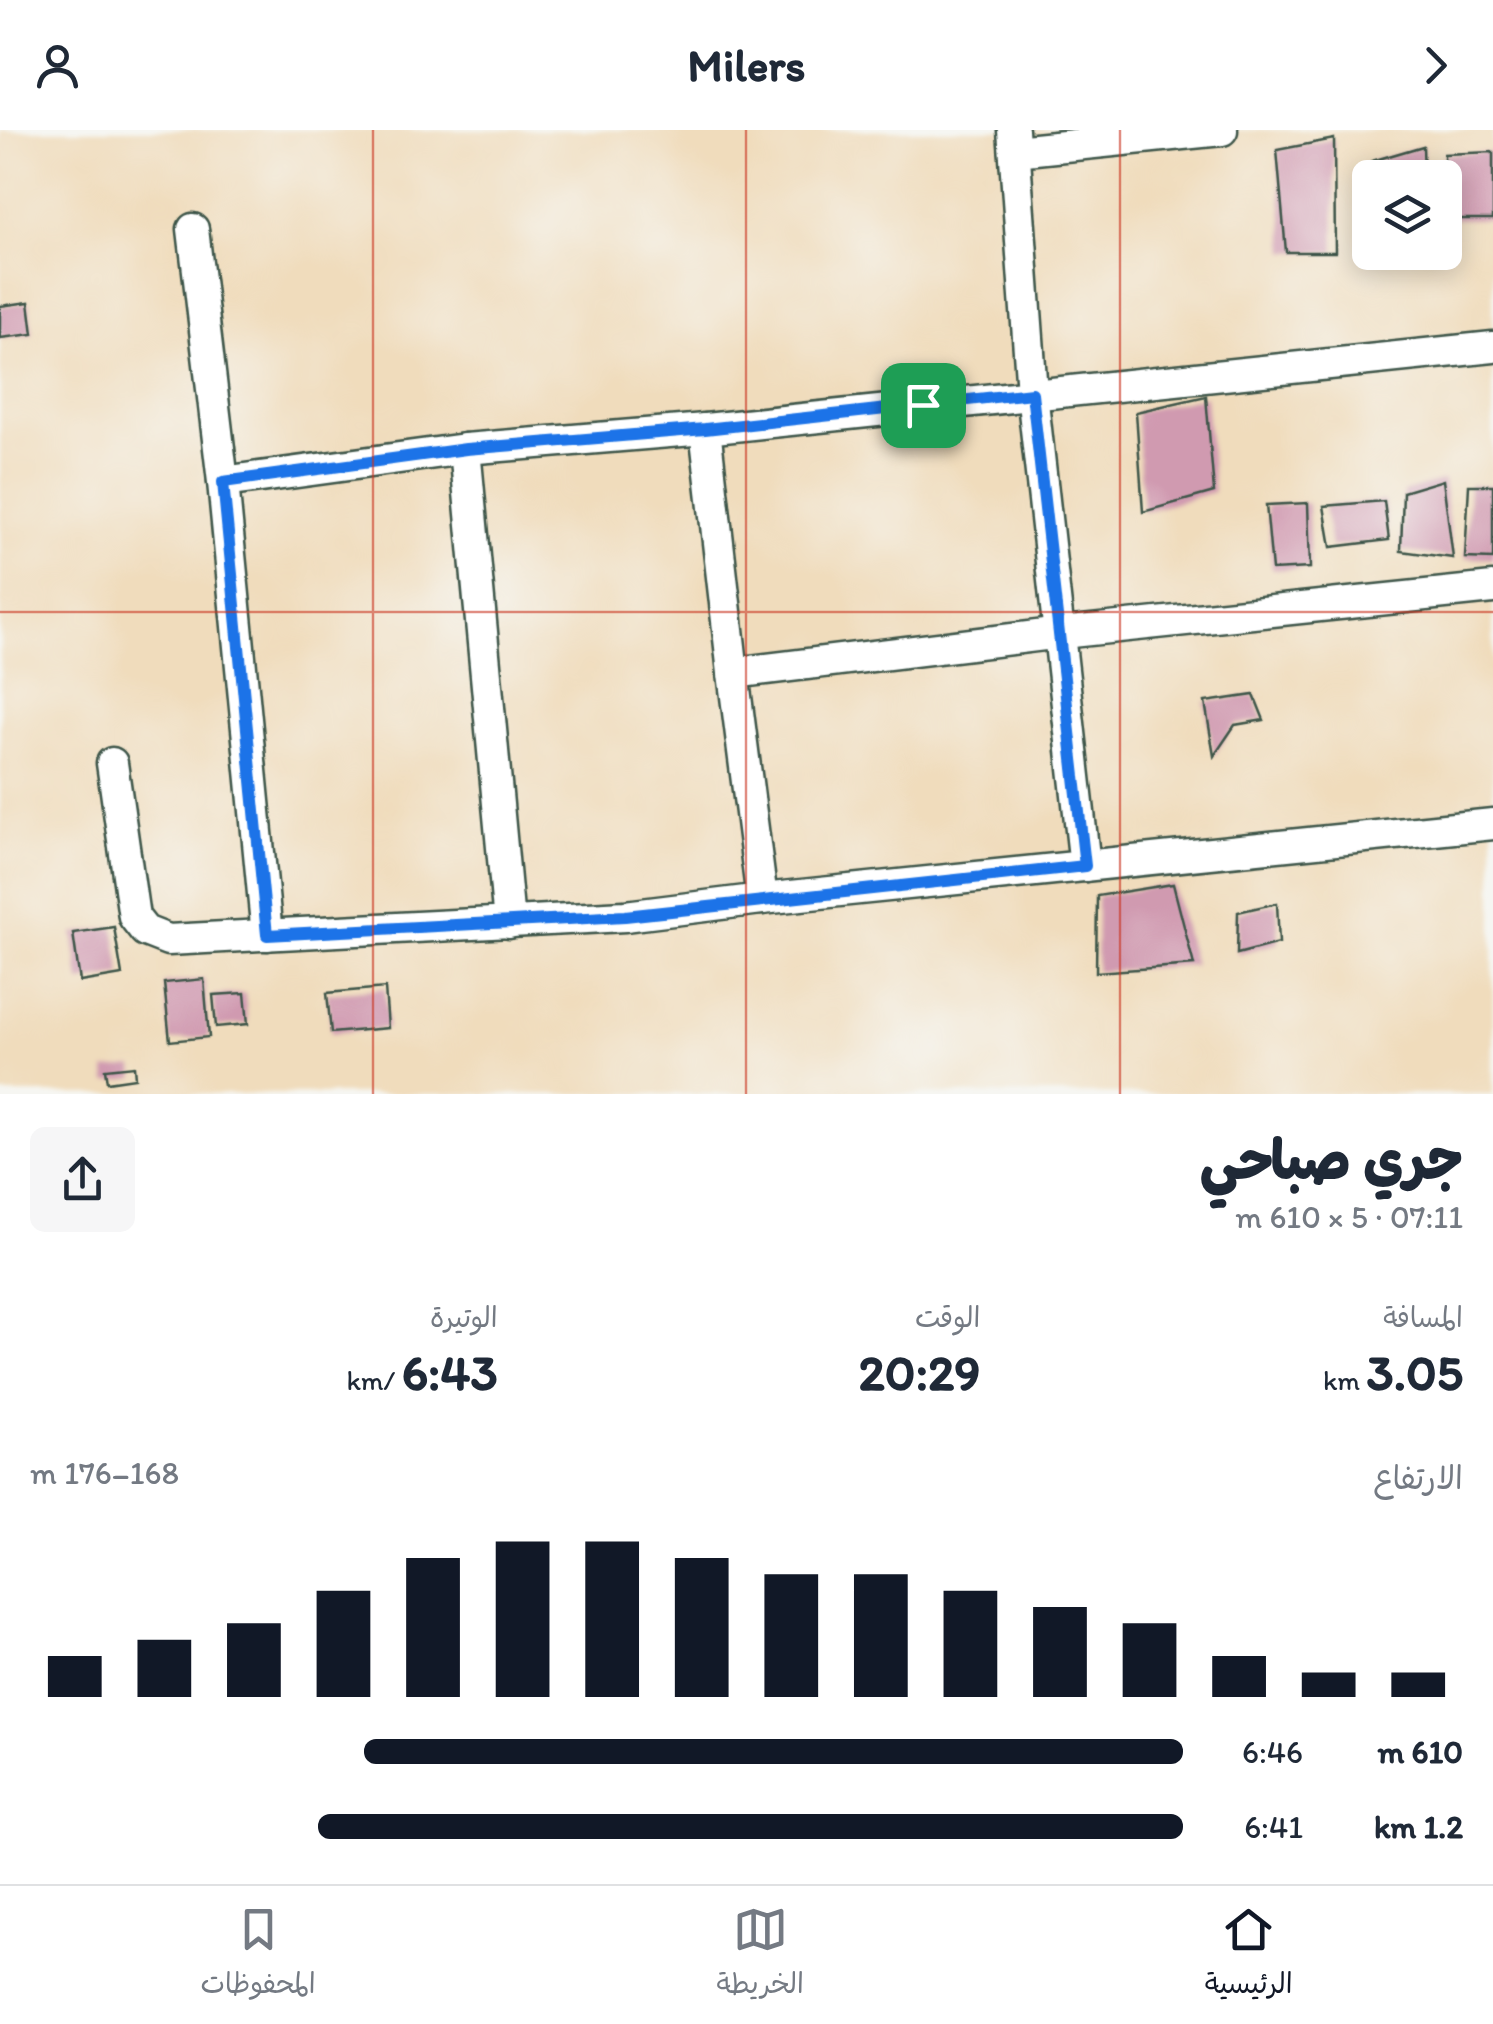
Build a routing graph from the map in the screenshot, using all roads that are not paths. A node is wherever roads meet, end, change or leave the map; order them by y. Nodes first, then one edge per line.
1 (1222, 130) edge
2 (1014, 141) edge
3 (193, 229) dead end
4 (1493, 347) edge
5 (1032, 393) junction
6 (705, 429) junction
7 (466, 449) junction
8 (223, 482) junction
9 (1493, 588) edge
10 (1061, 634) junction
11 (733, 673) junction
12 (112, 763) dead end
13 (1493, 824) edge
14 (1085, 866) junction
15 (762, 899) junction
16 (509, 923) junction
17 (267, 935) junction

1 - 2 street
2 - 5 street
3 - 8 street
4 - 5 street
5 - 6 street
5 - 10 street
6 - 7 street
6 - 11 street
7 - 8 street
7 - 16 street
8 - 17 street
9 - 10 street
10 - 11 street
10 - 14 street
11 - 15 street
12 - 17 street
13 - 14 street
14 - 15 street
15 - 16 street
16 - 17 street

